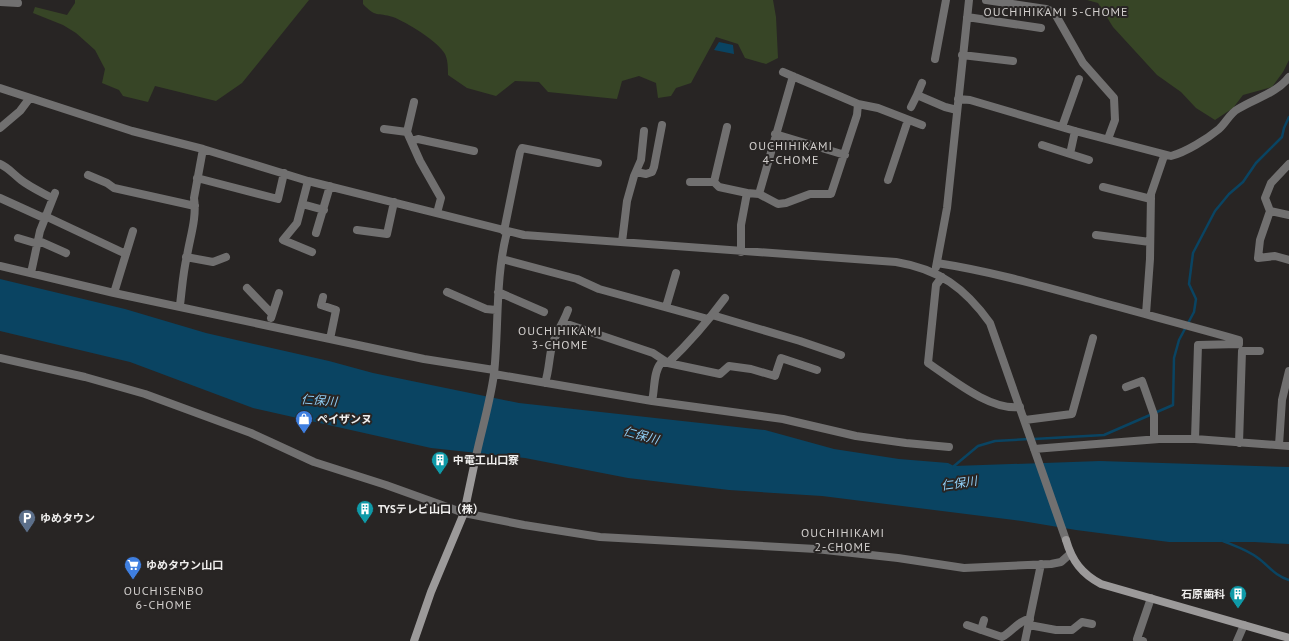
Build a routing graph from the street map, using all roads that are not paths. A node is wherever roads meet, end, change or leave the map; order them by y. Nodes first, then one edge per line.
1 (946, 0) edge
2 (966, 0) edge
3 (986, 0) edge
4 (0, 2) edge
5 (18, 4) dead end
6 (966, 18) junction
7 (1041, 28) dead end
8 (962, 55) junction
9 (935, 60) dead end
10 (1012, 61) dead end
11 (784, 72) dead end
12 (793, 76) junction
13 (1289, 77) edge
14 (1079, 80) dead end
15 (922, 83) dead end
16 (1286, 85) edge
17 (0, 88) edge
18 (917, 95) junction
19 (29, 98) junction
20 (958, 99) junction
21 (414, 102) dead end
22 (858, 104) junction
23 (911, 107) dead end
24 (956, 110) junction
25 (908, 120) junction
26 (662, 125) dead end
27 (922, 125) dead end
28 (727, 127) dead end
29 (0, 128) edge
30 (1062, 128) junction
31 (384, 129) dead end
32 (644, 131) dead end
33 (1075, 131) junction
34 (407, 132) junction
35 (775, 134) junction
36 (1108, 139) junction
37 (411, 141) junction
38 (1042, 145) dead end
39 (203, 149) junction
40 (474, 151) dead end
41 (1070, 154) junction
42 (845, 155) junction
43 (1164, 156) junction
44 (1089, 160) dead end
45 (598, 163) dead end
46 (0, 164) edge
47 (1288, 167) edge
48 (636, 172) junction
49 (284, 173) junction
50 (88, 175) dead end
51 (197, 178) junction
52 (308, 180) junction
53 (888, 180) dead end
54 (690, 182) dead end
55 (714, 182) junction
56 (330, 186) junction
57 (1104, 187) dead end
58 (748, 193) junction
59 (759, 194) junction
60 (0, 198) edge
61 (1151, 199) junction
62 (394, 202) junction
63 (302, 204) junction
64 (195, 206) junction
65 (324, 210) junction
66 (1270, 211) junction
67 (436, 213) junction
68 (1289, 214) edge
69 (45, 217) junction
70 (357, 230) dead end
71 (133, 231) dead end
72 (505, 231) junction
73 (316, 233) dead end
74 (1096, 236) dead end
75 (18, 238) dead end
76 (38, 242) junction
77 (622, 242) junction
78 (1150, 242) junction
79 (66, 252) dead end
80 (312, 252) dead end
81 (741, 252) junction
82 (126, 254) junction
83 (186, 257) junction
84 (226, 257) dead end
85 (502, 259) junction
86 (1289, 260) edge
87 (937, 263) junction
88 (0, 266) edge
89 (934, 272) junction
90 (31, 273) junction
91 (676, 273) dead end
92 (942, 277) junction
93 (247, 288) dead end
94 (447, 292) dead end
95 (498, 292) junction
96 (114, 293) junction
97 (279, 293) dead end
98 (323, 297) dead end
99 (725, 298) dead end
100 (180, 305) junction
101 (666, 307) junction
102 (496, 310) junction
103 (568, 310) dead end
104 (544, 312) dead end
105 (272, 314) junction
106 (1146, 314) junction
107 (710, 317) junction
108 (564, 323) junction
109 (270, 325) junction
110 (1093, 338) dead end
111 (330, 339) junction
112 (1260, 351) dead end
113 (841, 355) dead end
114 (0, 358) edge
115 (668, 363) junction
116 (817, 370) dead end
117 (1289, 371) edge
118 (493, 374) junction
119 (545, 384) junction
120 (1126, 387) dead end
121 (652, 401) junction
122 (1020, 407) junction
123 (1025, 420) junction
124 (1154, 439) junction
125 (1195, 439) junction
126 (1240, 443) junction
127 (1278, 445) junction
128 (1289, 446) edge
129 (949, 447) dead end
130 (1034, 449) junction
131 (475, 461) joint
132 (464, 513) junction
133 (1065, 539) joint
134 (1070, 554) junction
135 (1041, 564) junction
136 (1151, 598) junction
137 (984, 620) dead end
138 (1029, 622) junction
139 (1092, 624) dead end
140 (1244, 624) junction
141 (967, 625) dead end
142 (981, 630) junction
143 (1289, 638) edge
144 (1001, 639) edge
145 (414, 641) edge
146 (1025, 641) edge
147 (1143, 641) edge
148 (1237, 641) edge

1 - 9 street
2 - 6 street
3 - 36 street
4 - 5 street
6 - 7 street
6 - 8 street
8 - 10 street
8 - 20 street
11 - 12 street
12 - 22 street
12 - 35 street
13 - 16 street
14 - 30 street
15 - 18 street
16 - 43 street
17 - 19 street
18 - 23 street
18 - 24 street
19 - 29 street
19 - 39 street
20 - 24 street
20 - 30 street
21 - 34 street
22 - 25 street
22 - 42 street
24 - 87 street
25 - 27 street
25 - 53 street
26 - 48 street
28 - 55 street
30 - 33 street
31 - 34 street
32 - 48 street
33 - 36 street
33 - 41 street
34 - 37 street
35 - 42 street
35 - 59 street
36 - 43 street
37 - 40 street
37 - 67 street
38 - 41 street
39 - 49 street
39 - 51 street
41 - 44 street
42 - 59 street
43 - 61 street
45 - 72 street
46 - 69 street
47 - 66 street
48 - 77 street
49 - 51 street
49 - 52 street
50 - 64 street
51 - 64 street
52 - 56 street
52 - 63 street
54 - 55 street
55 - 58 street
56 - 62 street
56 - 65 street
57 - 61 street
58 - 59 street
58 - 81 street
60 - 69 street
61 - 78 street
62 - 67 street
62 - 70 street
63 - 65 street
63 - 80 street
64 - 83 street
65 - 73 street
66 - 68 street
66 - 86 street
67 - 72 street
69 - 76 street
69 - 82 street
71 - 82 street
72 - 77 street
72 - 85 street
74 - 78 street
75 - 76 street
76 - 79 street
76 - 90 street
77 - 81 street
78 - 106 street
81 - 89 street
82 - 96 street
83 - 84 street
83 - 100 street
85 - 95 street
85 - 101 street
87 - 89 street
87 - 106 street
88 - 90 street
89 - 92 street
90 - 96 street
91 - 101 street
92 - 122 street
92 - 122 street
93 - 105 street
94 - 102 street
95 - 102 street
95 - 104 street
96 - 100 street
97 - 105 street
98 - 111 street
99 - 107 street
100 - 109 street
101 - 107 street
102 - 118 street
103 - 108 street
105 - 109 street
106 - 125 street
107 - 113 street
107 - 115 street
108 - 115 street
108 - 119 street
109 - 111 street
110 - 123 street
111 - 118 street
112 - 126 street
114 - 132 street
115 - 116 street
115 - 121 street
117 - 127 street
118 - 119 street
118 - 131 street
119 - 121 street
120 - 124 street
121 - 129 street
122 - 123 street
123 - 130 street
124 - 125 street
124 - 130 street
125 - 126 street
126 - 127 street
127 - 128 street
130 - 133 street
131 - 132 main road
132 - 135 street
132 - 145 main road
133 - 134 main road
134 - 135 street
134 - 136 main road
135 - 138 street
136 - 140 main road
136 - 147 street
137 - 142 street
138 - 139 street
138 - 144 street
138 - 146 street
140 - 143 main road
140 - 148 street
141 - 142 street
142 - 144 street

